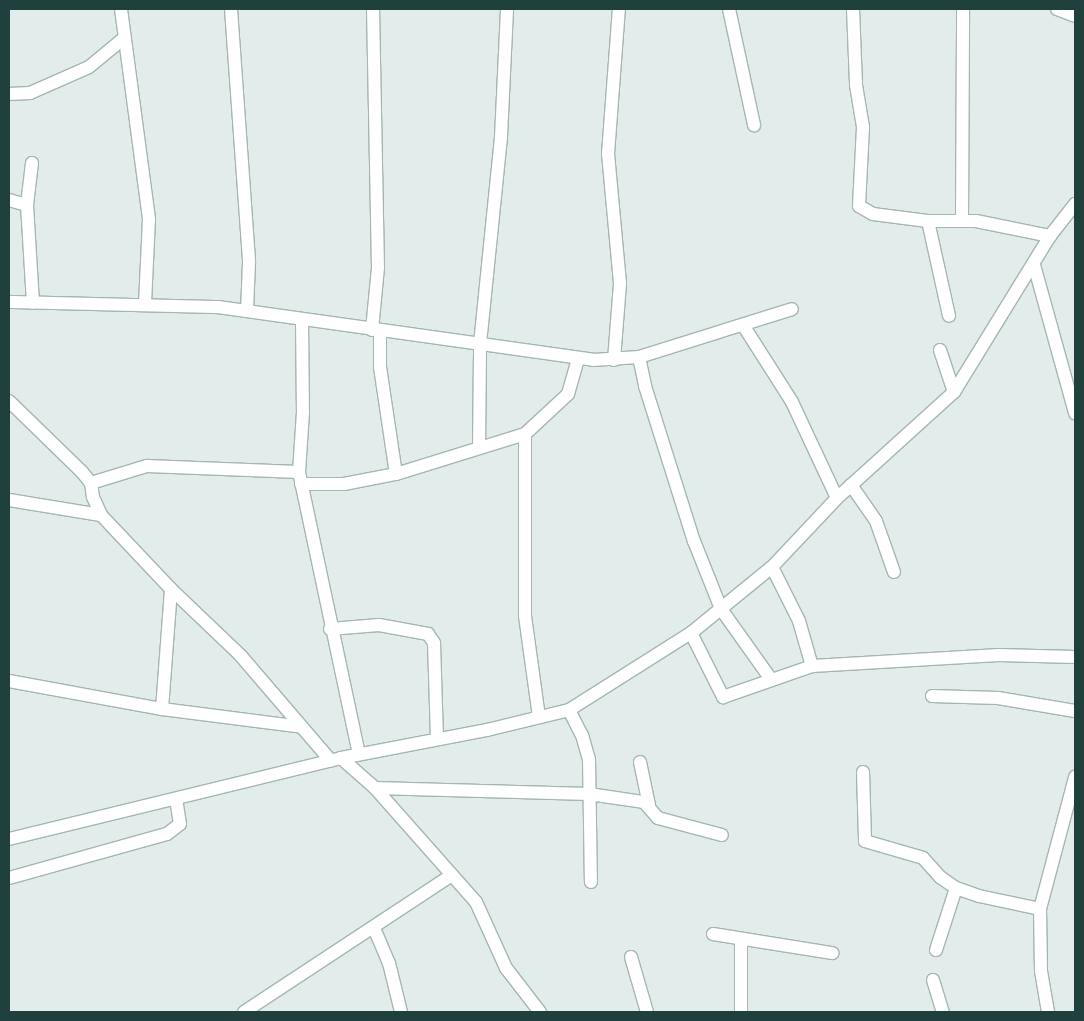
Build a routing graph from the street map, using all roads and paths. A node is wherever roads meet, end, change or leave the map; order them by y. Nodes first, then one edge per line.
1 (121, 9) edge
2 (231, 9) edge
3 (373, 9) edge
4 (506, 9) edge
5 (619, 9) edge
6 (729, 9) edge
7 (853, 9) edge
8 (963, 9) edge
9 (1057, 9) edge
10 (1075, 16) edge
11 (124, 38) junction
12 (9, 94) edge
13 (754, 125) dead end
14 (32, 163) dead end
15 (9, 200) edge
16 (1075, 204) edge
17 (27, 205) junction
18 (962, 219) junction
19 (928, 221) junction
20 (1050, 236) junction
21 (1034, 265) junction
22 (9, 302) edge
23 (33, 303) junction
24 (145, 305) junction
25 (792, 309) dead end
26 (247, 311) junction
27 (949, 316) dead end
28 (302, 320) junction
29 (743, 325) junction
30 (376, 330) junction
31 (480, 344) junction
32 (940, 350) dead end
33 (639, 357) junction
34 (578, 359) junction
35 (614, 360) junction
36 (954, 392) junction
37 (9, 401) edge
38 (1075, 412) edge
39 (525, 434) junction
40 (479, 448) junction
41 (396, 474) junction
42 (300, 478) junction
43 (91, 483) junction
44 (851, 486) junction
45 (837, 498) junction
46 (9, 500) edge
47 (101, 515) junction
48 (772, 567) junction
49 (894, 572) dead end
50 (171, 589) junction
51 (721, 609) junction
52 (330, 629) junction
53 (691, 633) junction
54 (1075, 657) edge
55 (812, 666) junction
56 (770, 678) junction
57 (9, 681) edge
58 (932, 696) dead end
59 (162, 709) junction
60 (569, 710) junction
61 (1075, 711) edge
62 (539, 717) junction
63 (302, 727) junction
64 (437, 738) junction
65 (359, 754) junction
66 (336, 760) junction
67 (640, 762) dead end
68 (863, 772) dead end
69 (1075, 777) edge
70 (375, 788) junction
71 (590, 794) junction
72 (176, 800) junction
73 (649, 805) junction
74 (1062, 831) junction
75 (1075, 833) edge
76 (722, 835) dead end
77 (9, 839) edge
78 (452, 875) junction
79 (9, 878) edge
80 (591, 882) dead end
81 (956, 888) junction
82 (1040, 909) junction
83 (374, 928) junction
84 (713, 934) dead end
85 (741, 939) junction
86 (936, 950) dead end
87 (832, 954) dead end
88 (631, 957) dead end
89 (933, 980) dead end
90 (244, 1012) edge
91 (401, 1012) edge
92 (540, 1012) edge
93 (647, 1012) edge
94 (741, 1012) edge
95 (942, 1012) edge
96 (1048, 1012) edge

1 - 11 street
2 - 26 street
3 - 30 street
4 - 31 street
5 - 35 street
6 - 13 street
7 - 19 street
8 - 18 street
9 - 10 street
11 - 12 street
11 - 24 street
14 - 17 street
15 - 17 street
16 - 20 street
17 - 23 street
18 - 19 street
18 - 20 street
19 - 27 street
20 - 21 street
21 - 36 street
21 - 38 street
22 - 23 street
23 - 24 street
24 - 26 street
25 - 29 street
26 - 28 street
28 - 30 street
28 - 42 street
29 - 33 street
29 - 45 street
30 - 31 street
30 - 41 street
31 - 34 street
31 - 40 street
32 - 36 street
33 - 35 street
33 - 51 street
34 - 35 street
34 - 39 street
36 - 44 street
37 - 43 street
39 - 40 street
39 - 62 street
40 - 41 street
41 - 42 street
42 - 43 street
42 - 52 street
43 - 47 street
44 - 45 street
44 - 49 street
45 - 48 street
46 - 47 street
47 - 50 street
48 - 51 street
48 - 55 street
50 - 59 street
50 - 63 street
51 - 53 street
51 - 56 street
52 - 64 street
52 - 65 street
53 - 56 street
53 - 60 street
54 - 55 street
55 - 56 street
57 - 59 street
58 - 61 street
59 - 63 street
60 - 62 street
60 - 71 street
62 - 64 street
63 - 66 street
64 - 65 street
65 - 66 street
66 - 70 street
66 - 72 street
67 - 73 street
68 - 81 street
69 - 74 street
70 - 71 street
70 - 78 street
71 - 73 street
71 - 80 street
72 - 77 street
72 - 79 street
73 - 76 street
74 - 75 street
74 - 82 street
78 - 83 street
78 - 92 street
81 - 82 street
81 - 86 street
82 - 96 street
83 - 90 street
83 - 91 street
84 - 85 street
85 - 87 street
85 - 94 street
88 - 93 street
89 - 95 street

